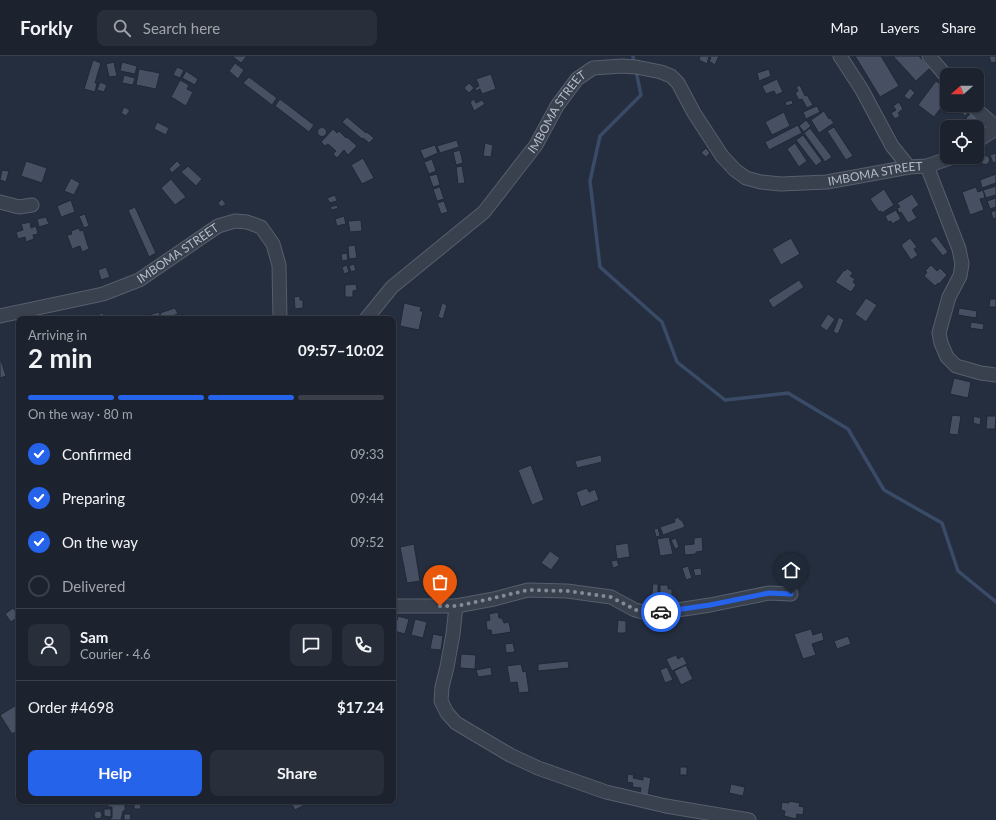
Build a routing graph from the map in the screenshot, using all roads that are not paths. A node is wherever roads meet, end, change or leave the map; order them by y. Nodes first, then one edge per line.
1 (840, 56) edge
2 (930, 56) edge
3 (637, 64) edge
4 (940, 68) edge
5 (979, 112) edge
6 (996, 126) edge
7 (984, 136) edge
8 (940, 162) edge
9 (927, 166) junction
10 (908, 167) junction
11 (0, 202) edge
12 (32, 205) dead end
13 (0, 316) edge
14 (280, 316) edge
15 (368, 316) edge
16 (996, 375) edge
17 (791, 594) dead end
18 (396, 606) edge
19 (456, 606) junction
20 (728, 818) edge
21 (749, 820) edge

1 - 10 street
2 - 4 street
3 - 10 street, IMBOMA STREET
3 - 15 street, IMBOMA STREET
5 - 6 street
6 - 7 street
8 - 9 street, IMBOMA STREET
9 - 10 street, IMBOMA STREET
9 - 16 street
11 - 12 street
13 - 14 street, IMBOMA STREET
17 - 19 street
18 - 19 street
19 - 20 street
20 - 21 street

